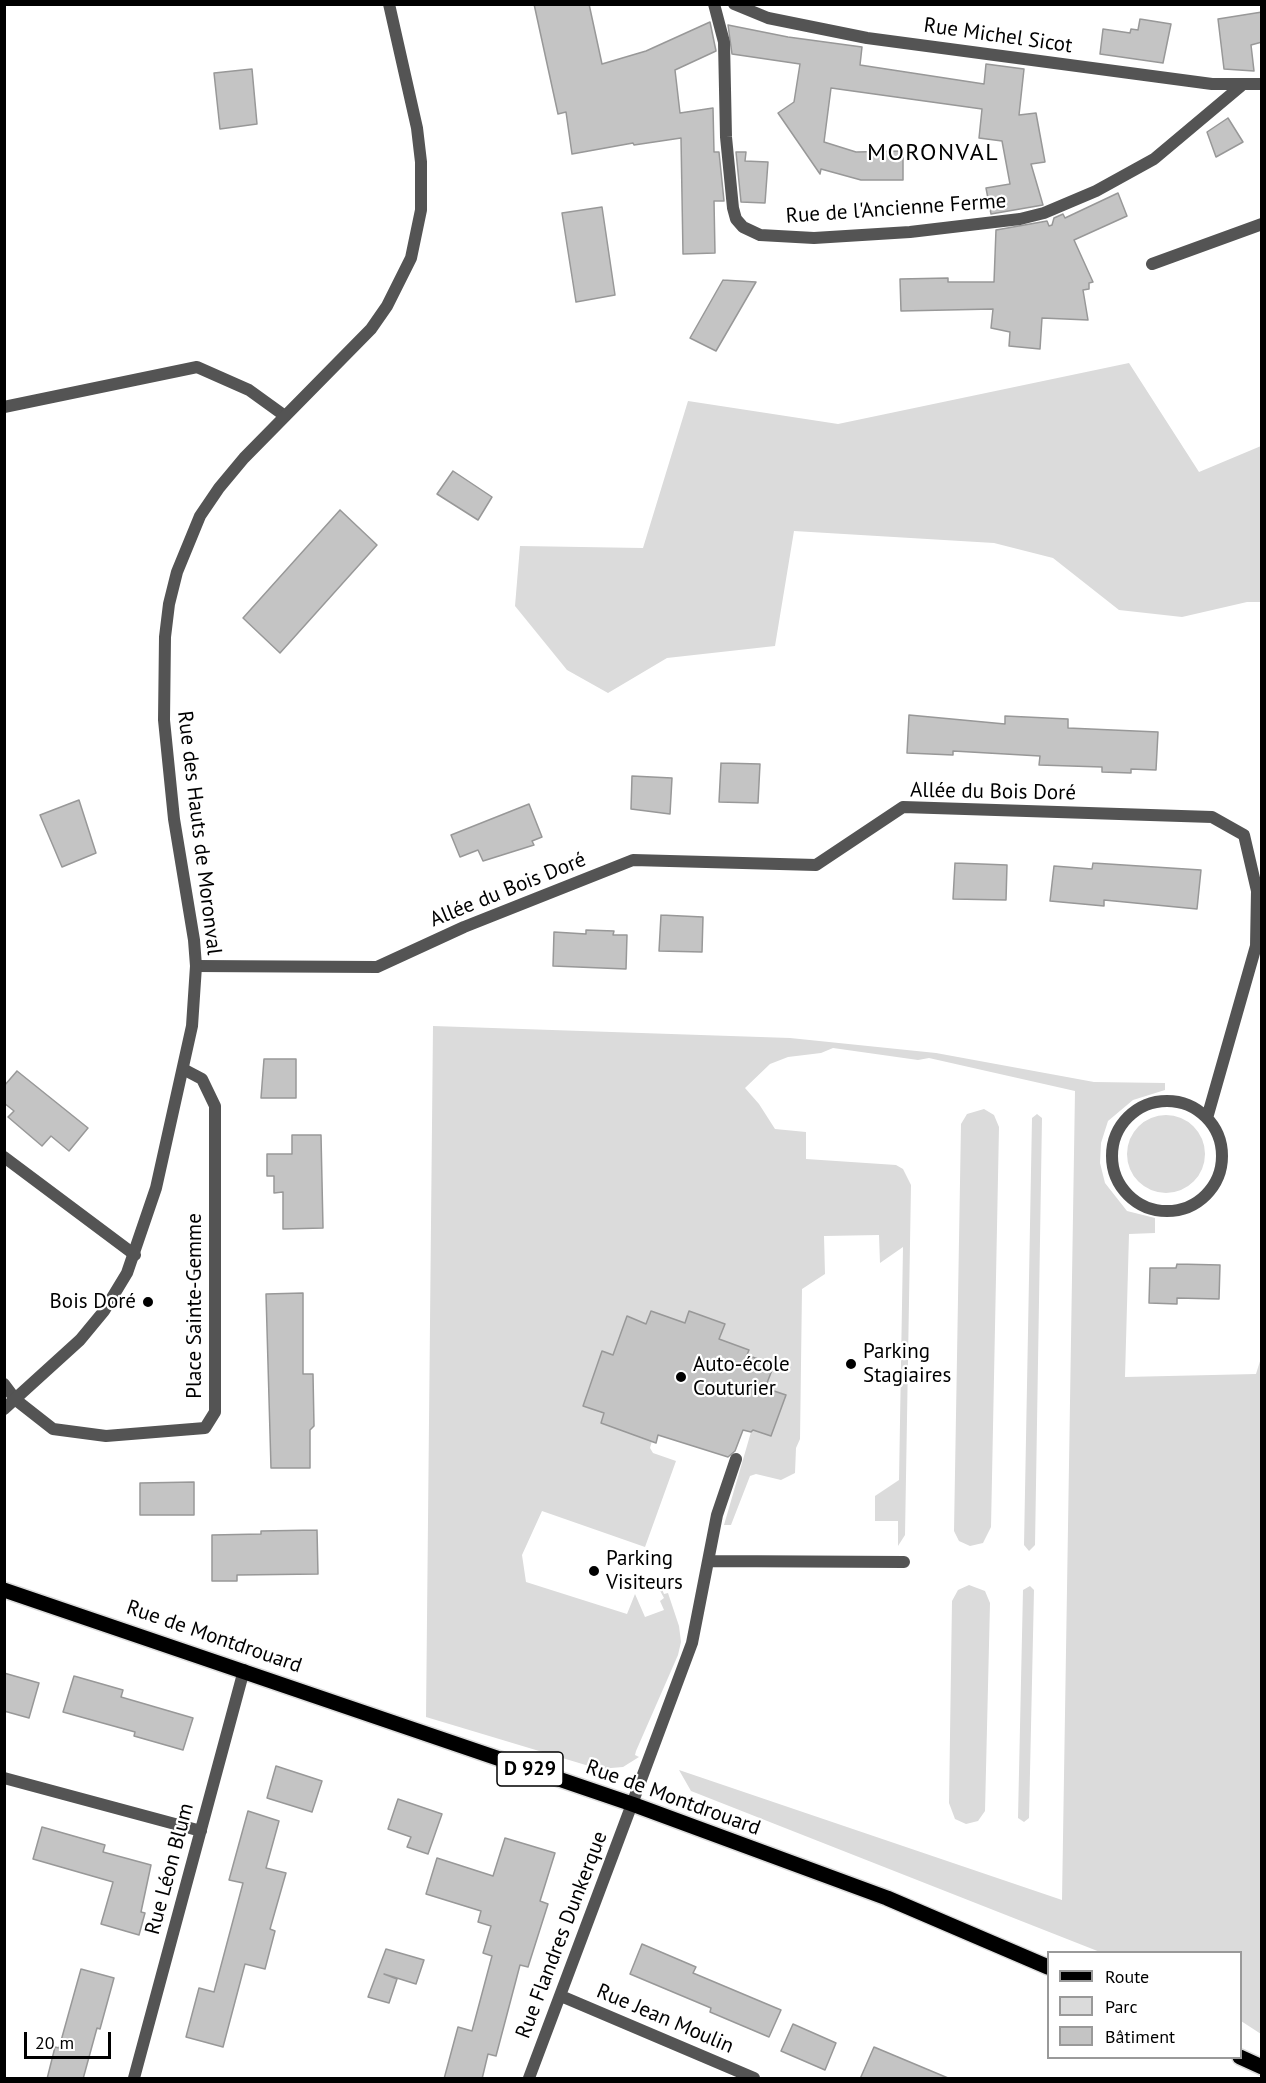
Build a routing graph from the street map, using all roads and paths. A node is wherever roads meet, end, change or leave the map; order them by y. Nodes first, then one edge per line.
1 (389, 4) edge
2 (714, 4) edge
3 (734, 4) edge
4 (1262, 84) edge
5 (1241, 86) junction
6 (1262, 224) edge
7 (1152, 264) dead end
8 (4, 407) edge
9 (285, 416) junction
10 (196, 966) junction
11 (183, 1069) junction
12 (1207, 1118) junction
13 (4, 1157) edge
14 (135, 1256) junction
15 (4, 1384) edge
16 (16, 1400) junction
17 (4, 1409) edge
18 (736, 1459) dead end
19 (708, 1561) junction
20 (904, 1562) dead end
21 (4, 1590) edge
22 (244, 1670) junction
23 (4, 1778) edge
24 (632, 1804) junction
25 (201, 1831) junction
26 (1047, 1967) edge
27 (561, 1996) junction
28 (1242, 2058) edge
29 (1262, 2067) edge
30 (134, 2079) edge
31 (529, 2079) edge
32 (754, 2079) edge

1 - 9 street, Rue des Hauts de Moronval
2 - 5 street, Rue de l'Ancienne Ferme
3 - 5 street, Rue Michel Sicot
4 - 5 street, Rue Michel Sicot
6 - 7 street
8 - 9 street
9 - 10 street, Rue des Hauts de Moronval
10 - 11 street, Rue des Hauts de Moronval
10 - 12 street, Allée du Bois Doré
11 - 14 street, Rue des Hauts de Moronval
11 - 16 street, Place Sainte-Gemme
12 - 12 street
13 - 14 street
14 - 16 street, Rue des Hauts de Moronval
15 - 16 street
16 - 17 street, Rue des Hauts de Moronval
18 - 19 street, Rue Flandres Dunkerque
19 - 20 street
19 - 24 street, Rue Flandres Dunkerque
21 - 22 main road, Rue de Montdrouard / D 929
22 - 24 main road, Rue de Montdrouard / D 929
22 - 25 street, Rue Léon Blum
23 - 25 street
24 - 26 main road, Rue de Montdrouard / D 929
24 - 27 street, Rue Flandres Dunkerque
25 - 30 street, Rue Léon Blum
27 - 31 street, Rue Flandres Dunkerque
27 - 32 street, Rue Jean Moulin
28 - 29 main road

